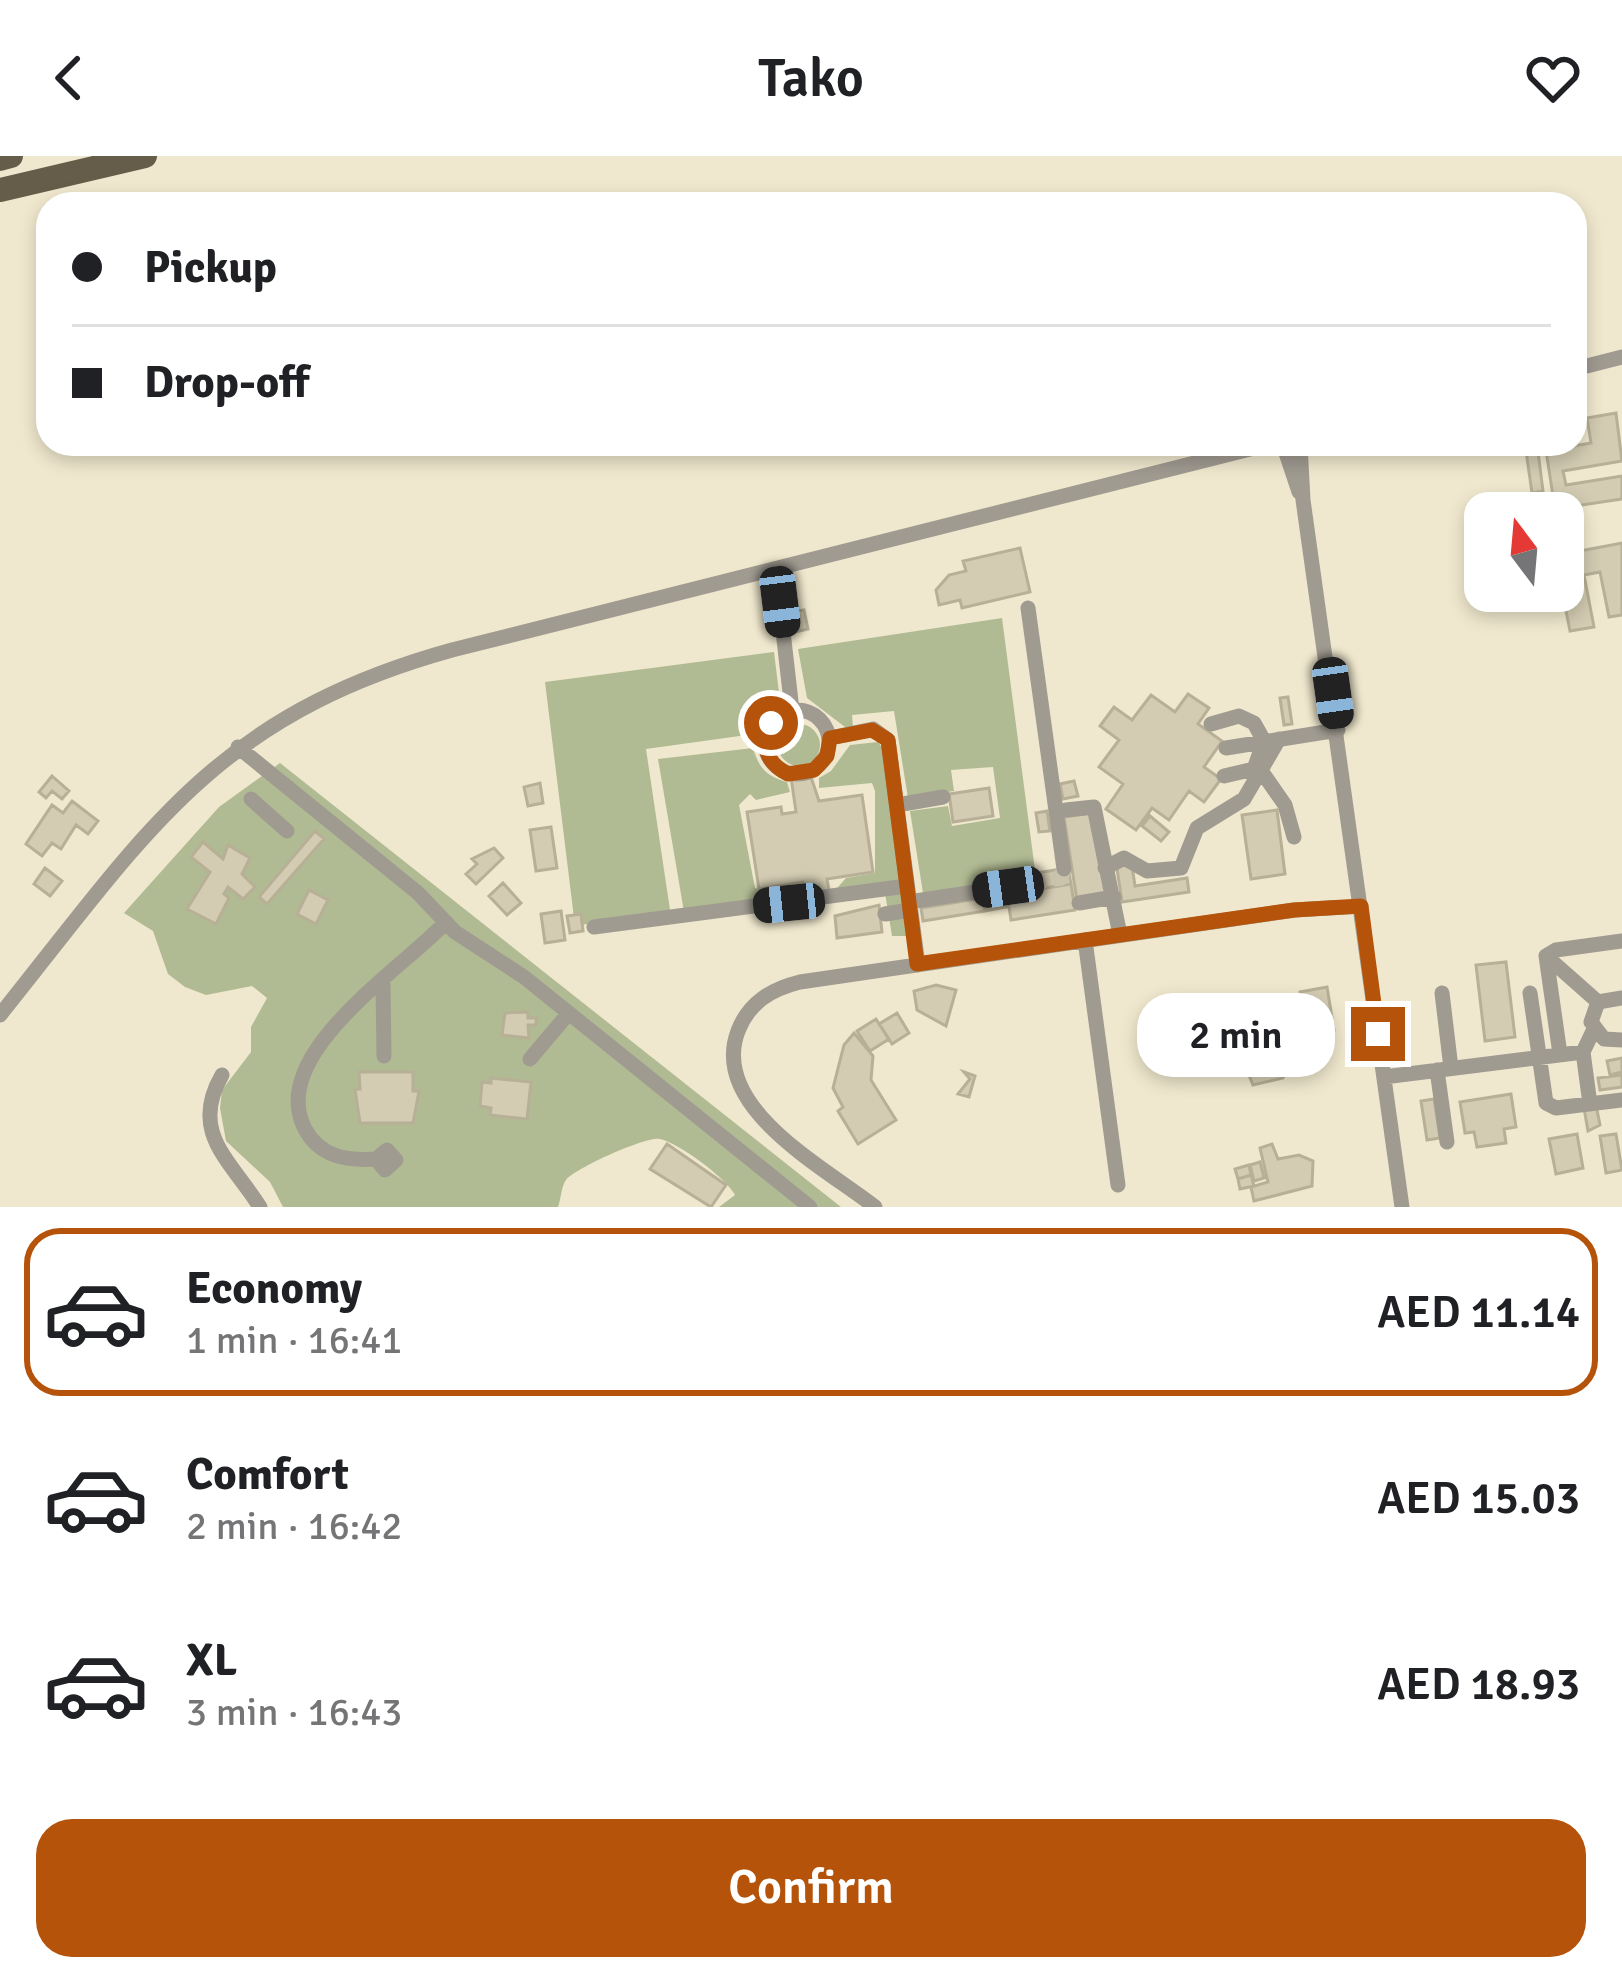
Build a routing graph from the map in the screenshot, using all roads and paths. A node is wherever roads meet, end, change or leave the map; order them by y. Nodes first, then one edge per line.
1 (11, 156) edge
2 (145, 156) edge
3 (0, 159) edge
4 (0, 190) edge
5 (1622, 357) edge
6 (1587, 366) edge
7 (1223, 456) edge
8 (1287, 456) edge
9 (1301, 456) edge
10 (1303, 500) junction
11 (776, 570) junction
12 (1028, 608) dead end
13 (792, 710) junction
14 (1211, 724) dead end
15 (1338, 730) junction
16 (830, 738) junction
17 (1271, 740) junction
18 (238, 747) junction
19 (1226, 748) dead end
20 (1262, 772) junction
21 (1224, 776) dead end
22 (288, 787) junction
23 (943, 797) dead end
24 (250, 799) dead end
25 (897, 805) junction
26 (1066, 810) dead end
27 (268, 814) junction
28 (287, 831) dead end
29 (1294, 837) dead end
30 (1105, 868) junction
31 (1064, 869) dead end
32 (1008, 887) tunnel mouth
33 (1114, 897) junction
34 (909, 899) junction
35 (1360, 900) junction
36 (1079, 903) dead end
37 (884, 914) dead end
38 (450, 927) junction
39 (594, 927) dead end
40 (1120, 935) junction
41 (1085, 940) junction
42 (1622, 940) edge
43 (1546, 956) junction
44 (917, 964) junction
45 (382, 984) junction
46 (1442, 993) dead end
47 (1530, 993) dead end
48 (1622, 998) edge
49 (1598, 1002) junction
50 (568, 1014) junction
51 (0, 1015) edge
52 (1594, 1029) junction
53 (1622, 1040) edge
54 (1583, 1052) junction
55 (1560, 1054) junction
56 (384, 1056) dead end
57 (1539, 1057) junction
58 (530, 1059) dead end
59 (1444, 1069) junction
60 (222, 1075) dead end
61 (1384, 1077) junction
62 (1622, 1100) edge
63 (1590, 1104) junction
64 (1447, 1142) dead end
65 (376, 1159) dead end
66 (1118, 1185) dead end
67 (260, 1207) edge
68 (811, 1207) edge
69 (875, 1207) edge
70 (1402, 1207) edge

1 - 3 main road
2 - 4 main road
5 - 6 street
7 - 11 street
8 - 10 street
9 - 10 street
10 - 15 street
11 - 13 street
11 - 18 street
12 - 31 street
13 - 16 street
13 - 16 street
14 - 17 street
15 - 17 street
15 - 35 street
16 - 25 street
17 - 19 street
17 - 20 street
17 - 21 street
18 - 22 street
18 - 51 street
20 - 29 street
20 - 30 street
22 - 27 street
22 - 38 street
23 - 25 street
24 - 27 street
25 - 34 street
26 - 30 street
27 - 28 street
30 - 33 street
32 - 34 street
33 - 36 street
33 - 40 street
34 - 37 street
34 - 39 street
34 - 44 street
35 - 40 street
35 - 61 street
38 - 45 street
38 - 50 street
40 - 41 street
41 - 44 street
41 - 66 street
42 - 43 street
43 - 49 street
43 - 55 street
44 - 69 street
45 - 56 street
45 - 65 street
46 - 59 street
47 - 57 street
48 - 49 street
49 - 52 street
50 - 58 street
50 - 68 street
52 - 53 street
52 - 54 street
54 - 55 street
54 - 63 street
55 - 57 street
57 - 59 street
57 - 63 street
59 - 61 street
59 - 64 street
60 - 67 street
61 - 70 street
62 - 63 street

